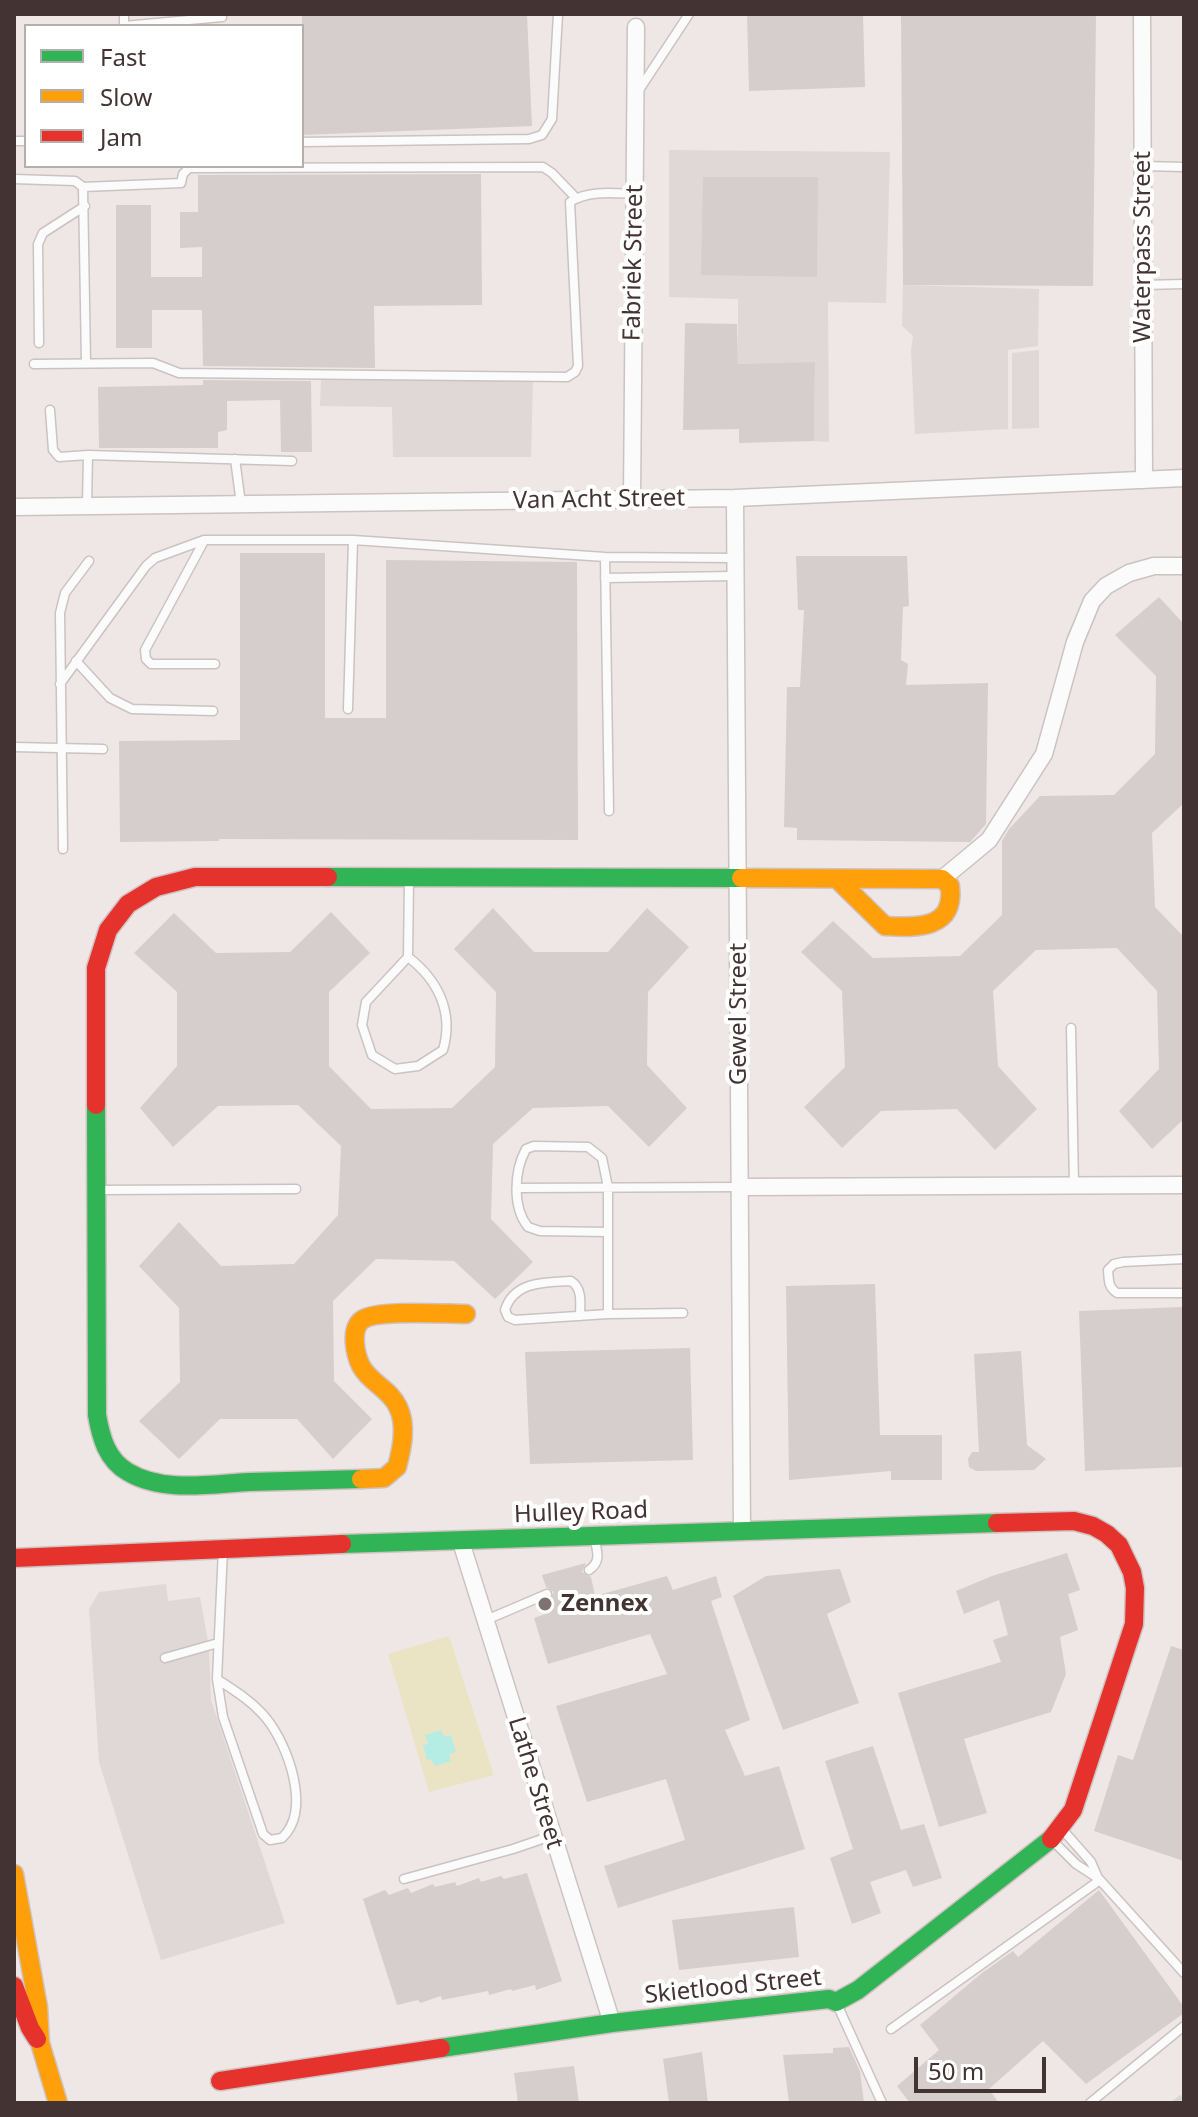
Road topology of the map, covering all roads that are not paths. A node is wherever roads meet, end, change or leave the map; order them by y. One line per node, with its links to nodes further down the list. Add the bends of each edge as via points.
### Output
1 (558, 14): 8 (lane, via 552,119 542,135)
2 (689, 14): 7 (lane)
3 (1142, 14): 9 (street, Waterpass Street)
4 (223, 19): 5 (lane)
5 (152, 24)
6 (636, 27): 7 (street, Fabriek Street)
7 (635, 96): 15 (street, Fabriek Street)
8 (304, 142)
9 (1143, 166): 10 (lane); 19 (street, Waterpass Street)
10 (1184, 167)
11 (189, 168): 14 (lane, via 181,183)
12 (304, 168): 16 (lane, via 543,167)
13 (14, 179): 14 (lane, via 75,181)
14 (83, 187): 17 (lane)
15 (635, 194): 16 (lane); 30 (street, Fabriek Street)
16 (576, 198): 21 (lane, via 569,210 578,366 567,377 179,373 153,363)
17 (85, 206): 20 (lane, via 43,233 38,244); 21 (lane)
18 (1184, 284): 19 (lane)
19 (1143, 285): 28 (street, Waterpass Street)
20 (39, 343)
21 (86, 363): 22 (lane)
22 (34, 364)
23 (50, 410): 24 (lane, via 55,456)
24 (88, 455): 25 (lane); 32 (lane)
25 (235, 459): 26 (lane); 31 (lane)
26 (292, 461)
27 (1184, 478): 28 (street, Van Acht Street)
28 (1144, 480): 29 (street, Van Acht Street)
29 (735, 498): 30 (street, Van Acht Street); 37 (street, Gewel Street)
30 (632, 499): 31 (street, Van Acht Street)
31 (241, 504): 32 (street, Van Acht Street)
32 (87, 506): 33 (street, Van Acht Street)
33 (14, 507)
34 (204, 540): 35 (lane); 42 (lane, via 146,566); 43 (lane, via 145,650 151,664)
35 (353, 540): 36 (lane); 45 (lane)
36 (605, 557): 37 (lane); 41 (lane)
37 (736, 558): 40 (street, Gewel Street)
38 (89, 561): 44 (lane, via 62,601)
39 (1184, 566): 53 (street, via 1129,573 1092,601 1044,754 984,846)
40 (736, 576): 41 (lane); 54 (street, Gewel Street)
41 (605, 578): 50 (lane)
42 (76, 661): 44 (lane); 46 (lane, via 110,698 132,709)
43 (215, 664)
44 (60, 684): 48 (lane)
45 (348, 709)
46 (213, 711)
47 (14, 747): 48 (lane)
48 (61, 747): 49 (lane); 51 (lane)
49 (103, 749)
50 (609, 811)
51 (63, 849)
52 (409, 879): 54 (street); 56 (lane); 64 (street, via 195,877 163,883 135,897 101,940 96,968)
53 (942, 879): 55 (street); 55 (street, via 952,897 943,917 922,926 891,927)
54 (739, 880): 55 (street); 61 (street, Gewel Street)
55 (838, 880)
56 (408, 957): 56 (lane, via 366,1002 362,1025 372,1055 395,1069 418,1066 443,1050 449,1031 443,1001 426,971)
57 (1071, 1028): 58 (lane)
58 (1074, 1185): 59 (street); 61 (street)
59 (1184, 1185)
60 (608, 1187): 61 (lane); 62 (lane); 62 (lane, via 596,1151 534,1146 522,1157); 65 (lane)
61 (740, 1187): 72 (street, Gewel Street)
62 (517, 1188): 65 (lane, via 518,1208 528,1227)
63 (296, 1189): 64 (lane)
64 (97, 1190): 69 (street, via 99,1431 111,1458 141,1481 174,1485 384,1478 397,1467 402,1422 399,1407 360,1364 358,1325 383,1314)
65 (608, 1232): 70 (lane)
66 (1184, 1259): 67 (lane, via 1123,1262 1108,1270 1111,1289 1117,1293)
67 (1184, 1293)
68 (683, 1313): 70 (lane)
69 (466, 1314)
70 (608, 1314): 71 (lane)
71 (580, 1316): 71 (lane, via 515,1320 505,1310 527,1285 571,1281 578,1286)
72 (742, 1530): 73 (street, Hulley Road); 77 (street, Hulley Road, via 1074,1521 1105,1531)
73 (594, 1536): 74 (street, Hulley Road); 78 (lane, via 598,1558)
74 (461, 1542): 75 (street, Hulley Road); 80 (street, Lathe Street)
75 (223, 1548): 76 (street, Hulley Road); 81 (lane)
76 (14, 1558)
77 (1130, 1564): 84 (street, Skietlood Street, via 1136,1596 1131,1636 1073,1810)
78 (589, 1570)
79 (547, 1594): 80 (lane)
80 (485, 1620): 85 (street, Lathe Street)
81 (218, 1643): 82 (lane); 83 (lane)
82 (165, 1658)
83 (217, 1679): 83 (lane, via 265,1717 292,1773 297,1797 282,1838 270,1840 263,1834 223,1717)
84 (1056, 1834): 88 (lane, via 1076,1864); 88 (lane, via 1091,1862); 91 (street, Skietlood Street, via 868,1983)
85 (551, 1836): 87 (lane); 92 (street, Lathe Street)
86 (14, 1874): 95 (street)
87 (404, 1879)
88 (1099, 1879): 89 (lane); 94 (lane)
89 (1184, 1973)
90 (14, 1986): 95 (street)
91 (836, 2002): 92 (street, Skietlood Street); 98 (lane)
92 (612, 2023): 96 (street, Skietlood Street)
93 (1184, 2026): 99 (lane)
94 (891, 2029)
95 (40, 2043): 97 (street)
96 (220, 2081)
97 (58, 2103)
98 (882, 2103)
99 (1090, 2103)

